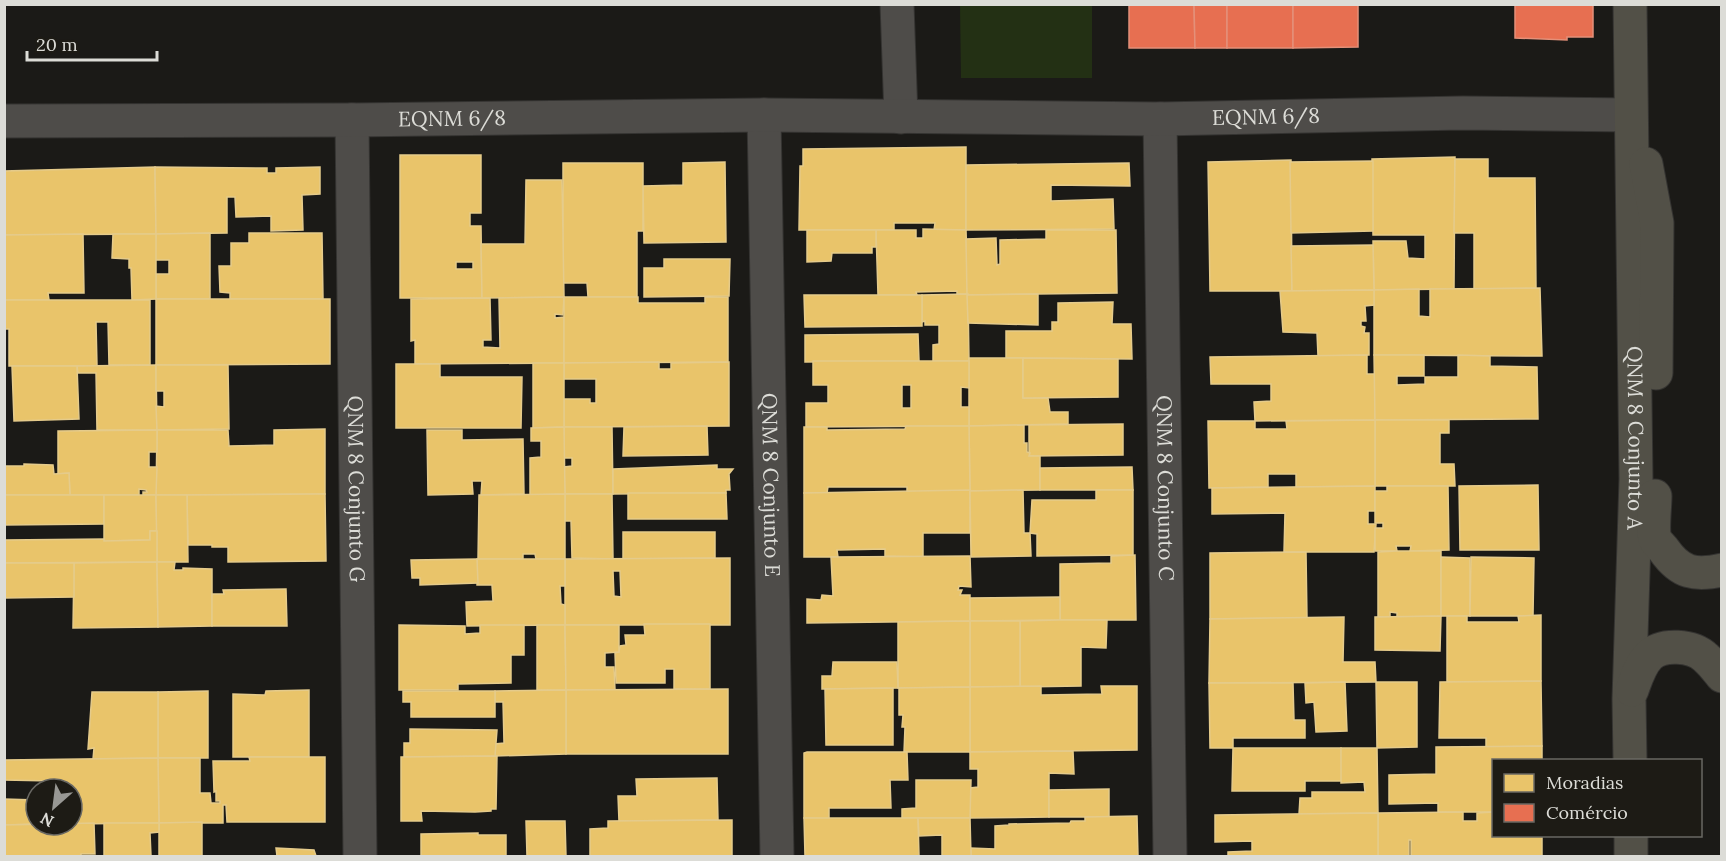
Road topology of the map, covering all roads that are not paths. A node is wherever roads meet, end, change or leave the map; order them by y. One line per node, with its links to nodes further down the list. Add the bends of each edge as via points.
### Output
1 (897, 4): 6 (street)
2 (1630, 4): 3 (main road)
3 (1630, 77): 5 (main road, QNM 8 Conjunto A); 10 (main road, via 1657,222 1655,538 1681,569 1693,573)
4 (764, 115): 6 (street, EQNM 6/8); 8 (street, EQNM 6/8); 16 (street, QNM 8 Conjunto E)
5 (1630, 116): 7 (street, EQNM 6/8, via 1463,113); 12 (main road, QNM 8 Conjunto A, via 1636,479)
6 (901, 117): 7 (street, EQNM 6/8)
7 (1160, 119): 17 (street, QNM 8 Conjunto C)
8 (352, 120): 9 (street, EQNM 6/8); 15 (street, QNM 8 Conjunto G)
9 (4, 121)
10 (1722, 570)
11 (1722, 676): 12 (main road, via 1705,656 1672,646 1650,655)
12 (1629, 699): 13 (main road, QNM 8 Conjunto A)
13 (1630, 759)
14 (1631, 837): 18 (main road)
15 (360, 856)
16 (777, 856)
17 (1170, 856)
18 (1631, 856)

